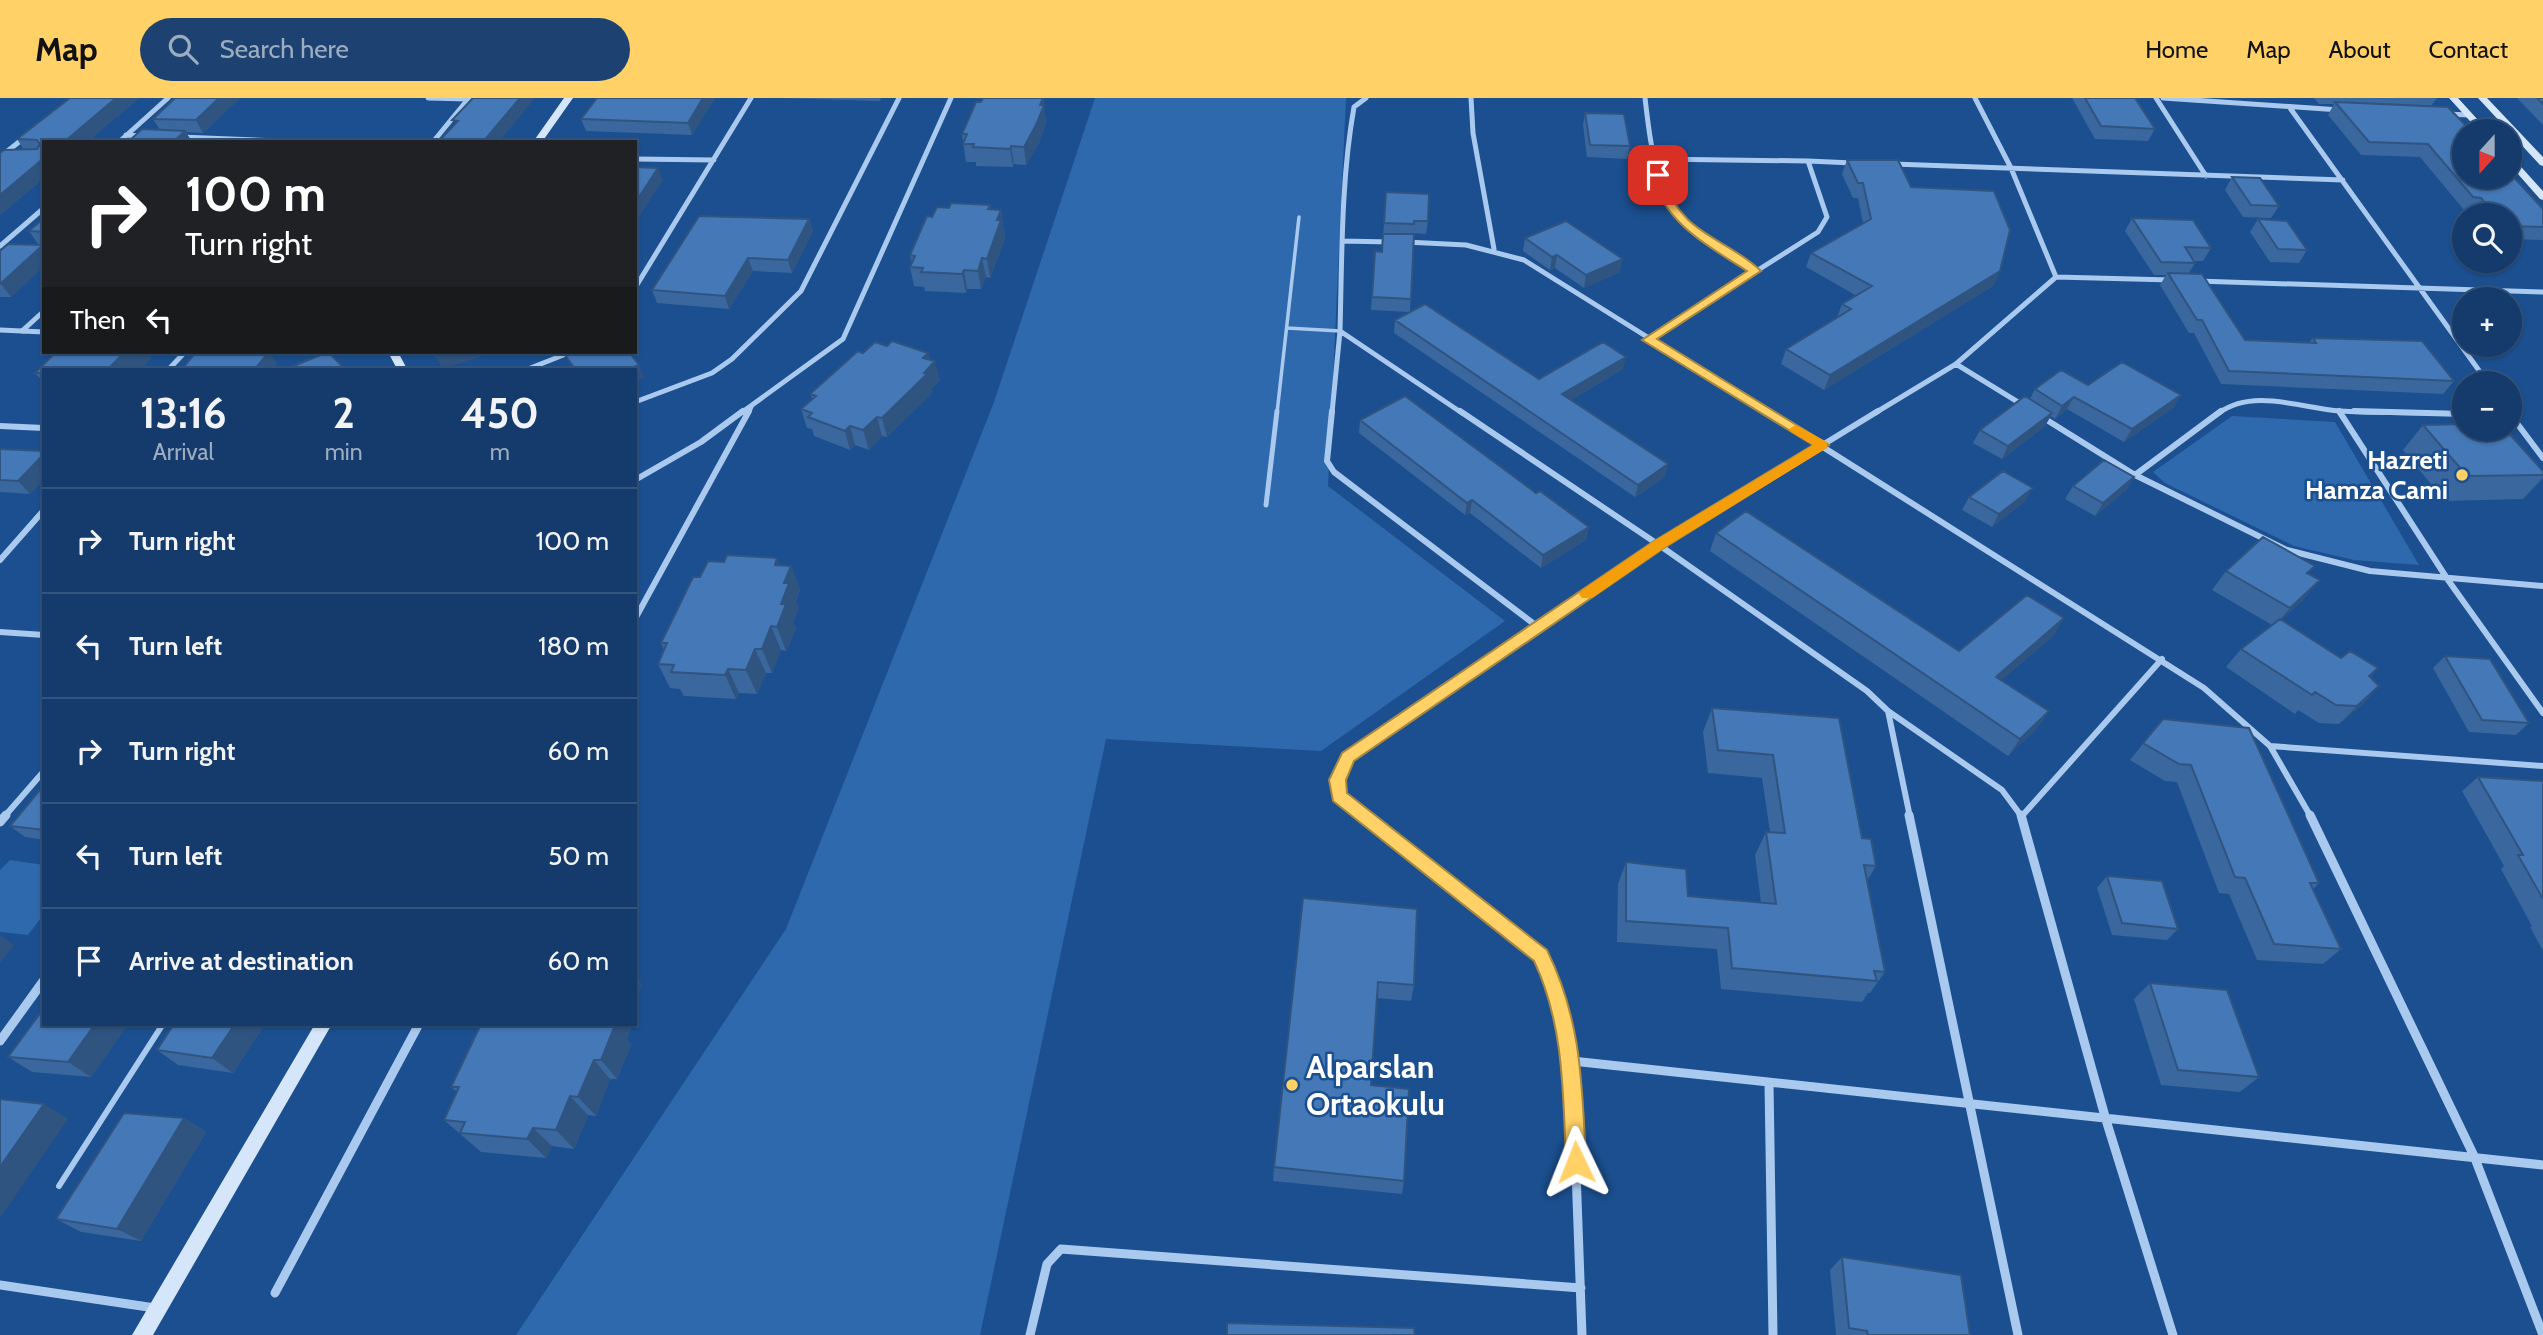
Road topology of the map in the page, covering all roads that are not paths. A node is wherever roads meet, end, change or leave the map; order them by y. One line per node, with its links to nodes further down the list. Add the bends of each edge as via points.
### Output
1 (168, 98): 22 (street)
2 (428, 98): 15 (street)
3 (569, 98): 28 (street)
4 (751, 98): 33 (street)
5 (900, 98): 68 (street, via 802,291 712,373)
6 (951, 98): 69 (street, via 843,339)
7 (1366, 98): 45 (street, via 1354,107 1350,130)
8 (1471, 98): 47 (street)
9 (1644, 98): 32 (street)
10 (1975, 98): 38 (street)
11 (2156, 98): 40 (street)
12 (2162, 98): 16 (street)
13 (2453, 98): 19 (street)
14 (2482, 98): 36 (street)
15 (469, 99): 27 (street)
16 (2290, 108): 17 (street); 41 (street)
17 (2345, 110)
18 (2441, 114): 19 (street)
19 (2469, 115): 20 (street)
20 (2473, 119)
21 (32, 131): 29 (street)
22 (126, 135): 23 (street); 25 (street)
23 (151, 136)
24 (175, 137): 26 (street)
25 (121, 140)
26 (223, 140)
27 (435, 140)
28 (538, 140)
29 (0, 157): 30 (street)
30 (11, 157)
31 (637, 159): 33 (street)
32 (1654, 159): 34 (street); 48 (street, via 1662,191 1691,231)
33 (714, 160): 52 (street)
34 (1808, 162): 35 (street); 48 (street, via 1827,217 1818,232)
35 (1862, 163)
36 (2543, 163)
37 (1889, 164): 38 (street)
38 (2011, 168): 40 (street); 49 (street)
39 (2522, 173): 42 (street)
40 (2206, 176): 41 (street)
41 (2343, 180): 53 (street)
42 (2543, 197)
43 (42, 210): 46 (street)
44 (1299, 217): 56 (lane)
45 (1342, 241): 47 (street, via 1442,242); 59 (street)
46 (0, 246)
47 (1494, 249): 61 (street, via 1524,260)
48 (1755, 271): 61 (street)
49 (2056, 277): 50 (street); 64 (street)
50 (2178, 281)
51 (2191, 281): 53 (street)
52 (637, 285)
53 (2421, 288): 54 (street); 67 (street)
54 (2543, 292)
55 (42, 313): 58 (street)
56 (1287, 328): 59 (lane); 79 (lane)
57 (0, 330): 58 (street)
58 (22, 331): 60 (street)
59 (1340, 331): 81 (street); 86 (street, via 1326,461)
60 (42, 332)
61 (1648, 340): 75 (street)
62 (183, 354): 65 (street)
63 (566, 354): 66 (street)
64 (1956, 364): 75 (street); 77 (street)
65 (170, 368)
66 (531, 368)
67 (2480, 371)
68 (637, 401)
69 (754, 401): 78 (street, via 701,442); 85 (street)
70 (2339, 411): 71 (street); 77 (street, via 2257,400 2230,405); 83 (street)
71 (2452, 414)
72 (0, 426): 73 (street)
73 (42, 428)
74 (2522, 430): 76 (street)
75 (1823, 445): 81 (street); 89 (street)
76 (2543, 458)
77 (2135, 475): 83 (street, via 2287,550 2370,571)
78 (637, 479)
79 (1266, 505)
80 (42, 512): 82 (street)
81 (1659, 545): 86 (street); 90 (street, via 1867,691)
82 (0, 559)
83 (2448, 580): 84 (street); 91 (street)
84 (2543, 586)
85 (637, 615)
86 (1538, 627): 102 (street, via 1348,757 1338,780 1339,796 1541,956 1553,981)
87 (0, 632): 88 (street)
88 (42, 635)
89 (2162, 659): 92 (street, via 2204,688); 95 (street)
90 (1888, 711): 95 (street, via 2003,790); 104 (street)
91 (2543, 713)
92 (2270, 746): 93 (street); 106 (street, via 2301,796)
93 (2543, 766)
94 (42, 773): 96 (street)
95 (2022, 816): 105 (street)
96 (0, 822)
97 (42, 983): 101 (street)
98 (162, 1026): 108 (lane)
99 (323, 1026): 112 (street)
100 (418, 1026): 111 (street)
101 (0, 1041)
102 (1572, 1061): 103 (street); 110 (street)
103 (1769, 1083): 104 (street); 116 (street)
104 (1968, 1104): 105 (street); 117 (street)
105 (2106, 1120): 106 (street); 118 (street)
106 (2474, 1156): 107 (street); 119 (street)
107 (2543, 1165)
108 (60, 1186)
109 (0, 1285): 112 (street)
110 (1581, 1288): 114 (street, via 1061,1249 1047,1264); 115 (street)
111 (275, 1293)
112 (158, 1309): 113 (street)
113 (142, 1335)
114 (1030, 1335)
115 (1583, 1335)
116 (1773, 1335)
117 (2018, 1335)
118 (2173, 1335)
119 (2543, 1335)

